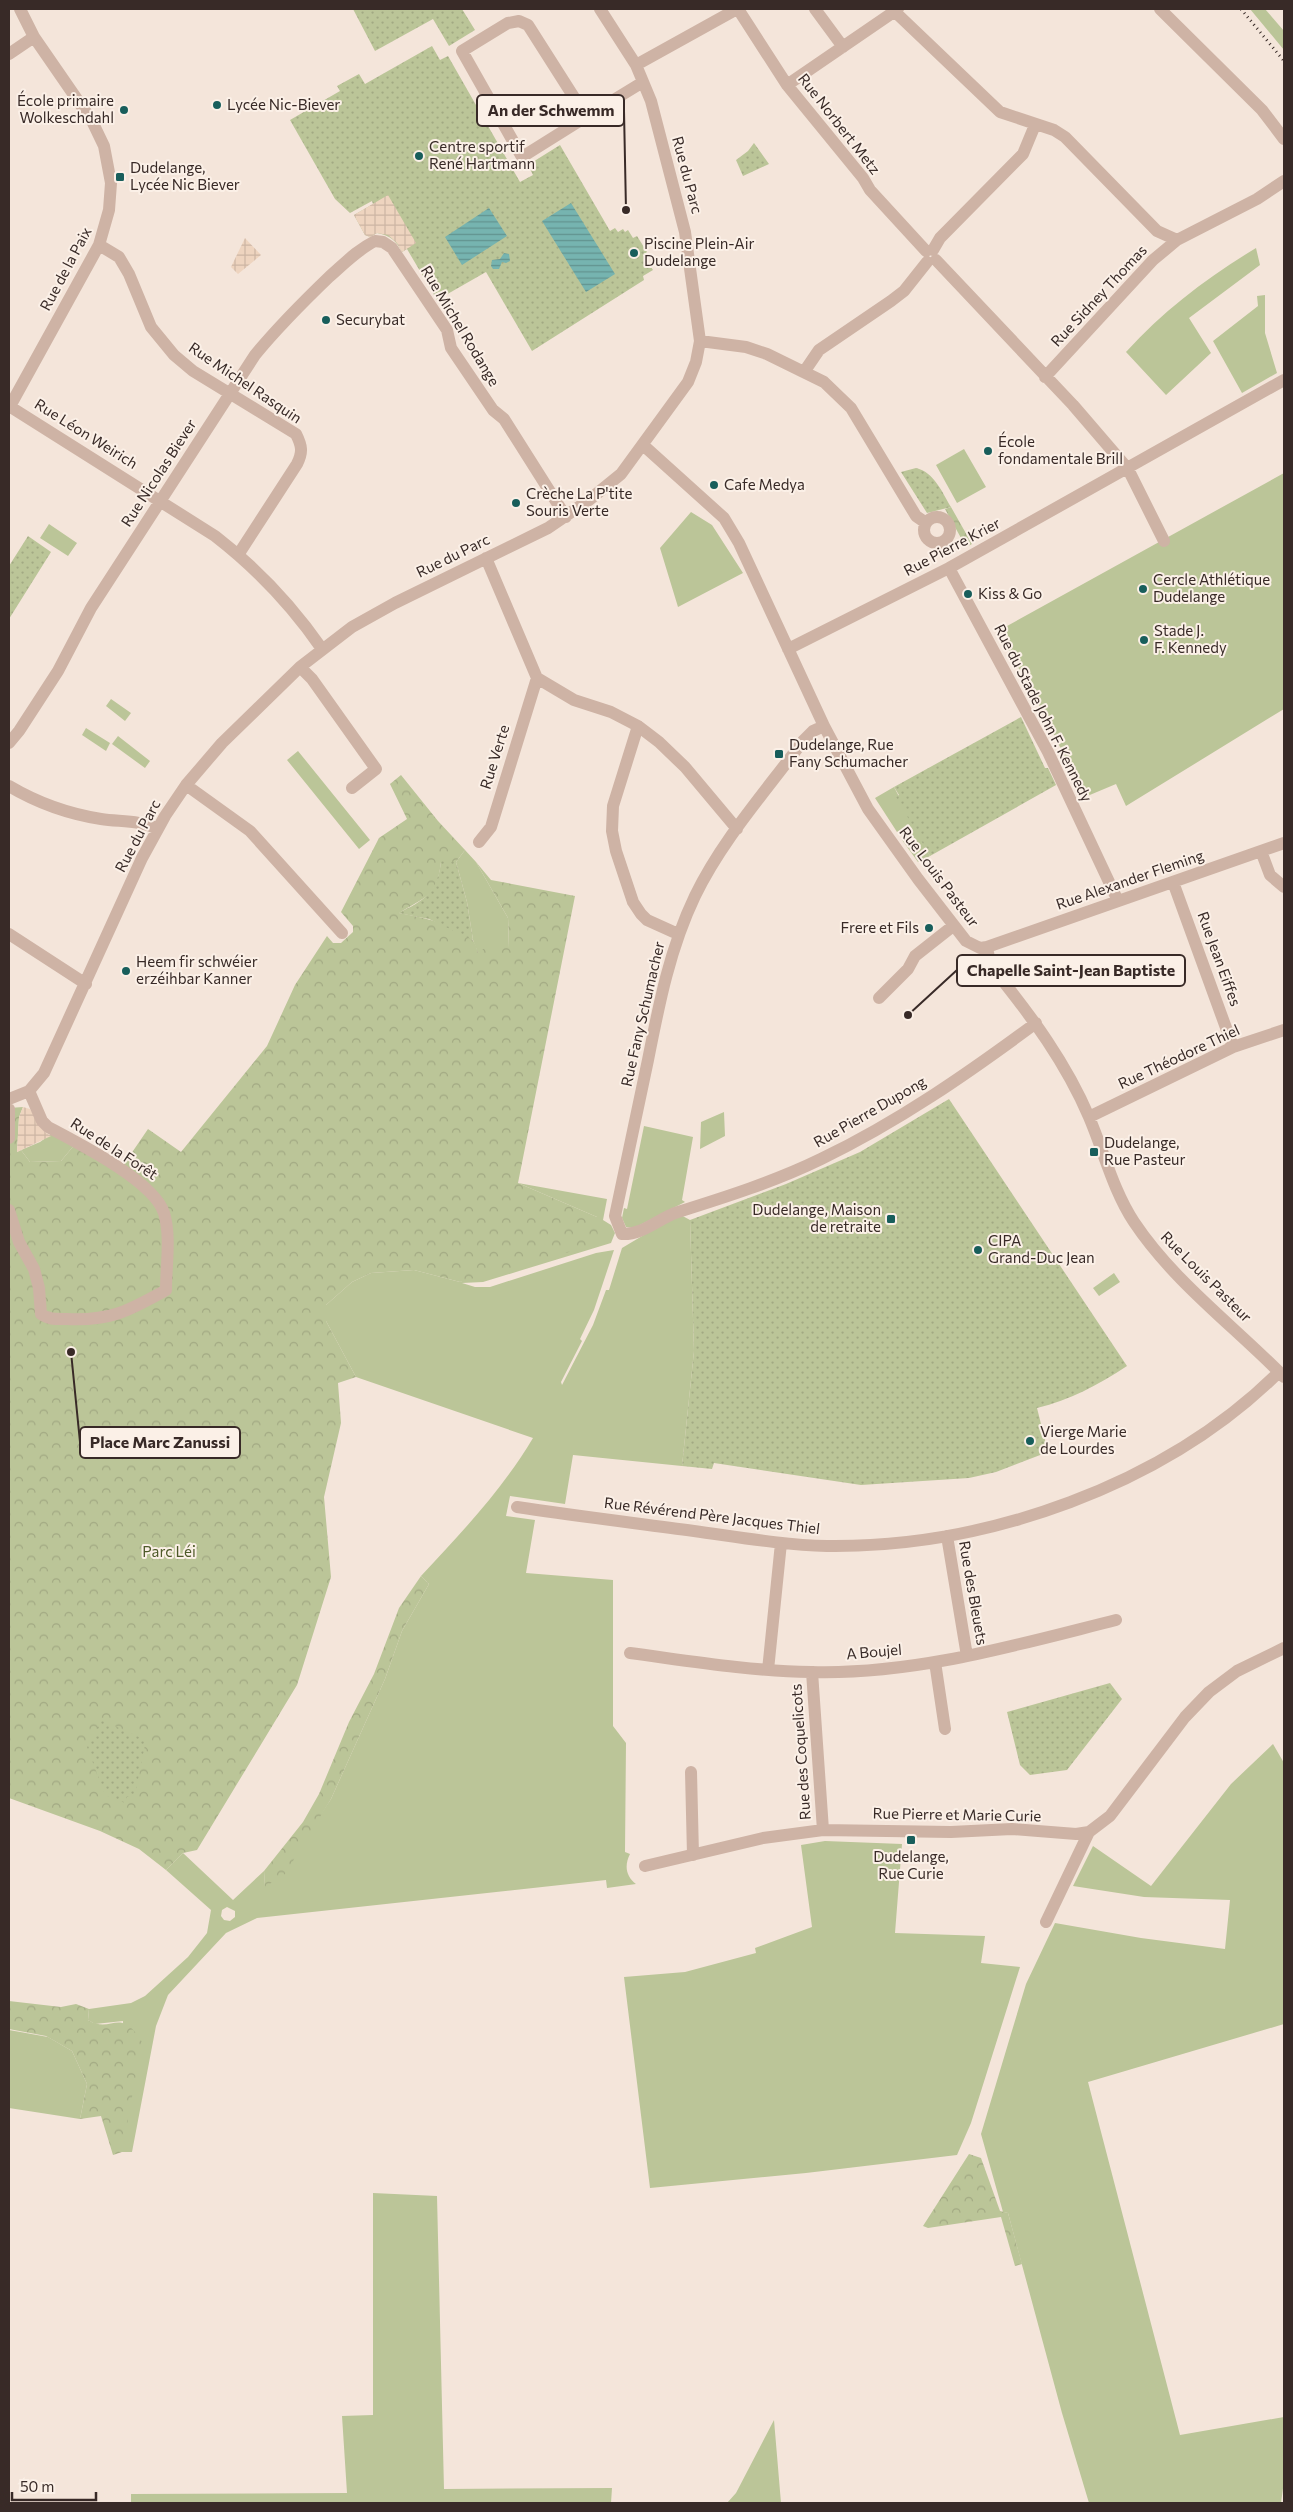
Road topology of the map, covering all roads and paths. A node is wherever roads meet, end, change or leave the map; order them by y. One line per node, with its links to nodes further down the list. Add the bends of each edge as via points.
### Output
1 (20, 9): 7 (street, Rue de la Paix)
2 (600, 9): 10 (street, Rue du Parc)
3 (738, 9): 10 (street); 12 (street, Rue Norbert Metz)
4 (815, 9): 8 (street)
5 (1160, 9): 15 (street, via 1262,110)
6 (895, 10): 8 (street); 14 (street, via 1000,112)
7 (34, 36): 9 (street); 18 (street, Rue de la Paix, via 92,121 104,146 111,183 107,219)
8 (843, 47): 12 (street)
9 (9, 54)
10 (636, 65): 11 (street, Rue du Parc)
11 (643, 82): 13 (street); 21 (street, Rue du Parc, via 651,101 685,232)
12 (786, 85): 20 (street, Rue Norbert Metz, via 870,190)
13 (589, 115): 13 (street, via 584,114 528,26 519,21 508,23 462,51 522,156)
14 (1035, 125): 17 (street, via 1065,137 1157,232); 20 (street, via 1023,154 940,238)
15 (1284, 139)
16 (1284, 181): 17 (street, Rue Sidney Thomas, via 1257,199)
17 (1177, 240): 23 (street, Rue Sidney Thomas, via 1152,260)
18 (99, 245): 25 (street, Rue Michel Rasquin, via 119,257 151,326 174,355); 26 (street, Rue de la Paix)
19 (366, 246): 25 (street, Rue Nicolas Biever, via 279,325); 30 (street, Rue Michel Rodange, via 383,242 392,248 447,330 451,348 493,410 504,419)
20 (930, 256): 22 (street, via 904,291 819,350); 23 (street, Rue Norbert Metz)
21 (700, 341): 22 (street, via 746,347); 27 (street, Rue du Parc, via 688,382)
22 (804, 372): 31 (street, via 824,382 850,408 916,516)
23 (1045, 377): 28 (street, Rue Norbert Metz)
24 (1284, 380): 28 (street, Rue Pierre Krier)
25 (229, 394): 29 (street, Rue Nicolas Biever); 33 (street, Rue Michel Rasquin, via 296,434 302,446 297,464)
26 (9, 407): 29 (street, Rue Léon Weirich)
27 (642, 445): 30 (street, Rue du Parc, via 614,481); 37 (street, Rue Louis Pasteur, via 724,518 739,542)
28 (1128, 469): 32 (street); 35 (street, Rue Pierre Krier)
29 (162, 501): 33 (street, Rue Léon Weirich); 42 (street, Rue Nicolas Biever, via 91,608 58,672)
30 (566, 517): 34 (street, Rue du Parc)
31 (926, 523)
32 (1164, 541)
33 (238, 555): 36 (street, Rue Léon Weirich, via 271,588)
34 (486, 558): 36 (street, Rue du Parc, via 352,627); 39 (street)
35 (950, 568): 37 (street, Rue Pierre Krier); 53 (street, Rue du Stade John F. Kennedy, via 1048,752)
36 (322, 649): 38 (street, Rue du Parc)
37 (788, 649): 41 (street, Rue Louis Pasteur)
38 (300, 667): 43 (street, Rue du Parc, via 222,743); 45 (street, via 376,768)
39 (536, 678): 40 (street, via 574,700 611,712); 48 (street, Rue Verte, via 491,827)
40 (638, 726): 47 (street, via 680,762); 57 (street, via 614,806 612,831 616,851 641,914)
41 (824, 726): 47 (street, Rue Fany Schumacher, via 803,740); 54 (street, Rue Louis Pasteur, via 868,810)
42 (9, 743)
43 (186, 785): 46 (street, Rue du Parc); 55 (street, via 250,831)
44 (9, 786): 46 (street, via 74,813 101,819 144,822)
45 (352, 788)
46 (158, 829): 59 (street, Rue du Parc)
47 (737, 829): 57 (street, Rue Fany Schumacher, via 695,895)
48 (479, 842)
49 (1284, 843): 50 (street, Rue Alexander Fleming)
50 (1261, 851): 51 (street, Rue Alexander Fleming); 52 (street, via 1270,875)
51 (1174, 882): 53 (street, Rue Alexander Fleming); 63 (street, Rue Jean Eiffes)
52 (1284, 887)
53 (1118, 901): 58 (street, Rue Alexander Fleming)
54 (953, 926): 58 (street, Rue Louis Pasteur, via 972,945); 60 (street, via 914,956 908,969)
55 (342, 933)
56 (9, 934): 59 (street)
57 (678, 934): 70 (street, Rue Fany Schumacher, via 668,966 615,1216)
58 (987, 947): 61 (street, Rue Louis Pasteur, via 995,971)
59 (86, 984): 64 (street, Rue du Parc, via 44,1073)
60 (879, 998)
61 (1036, 1023): 67 (street, Rue Louis Pasteur, via 1068,1072); 70 (street, Rue Pierre Dupong, via 900,1117 819,1160 704,1205 675,1213 640,1231)
62 (1284, 1030): 63 (street, Rue Théodore Thiel)
63 (1234, 1047): 67 (street, Rue Théodore Thiel)
64 (29, 1091): 65 (street); 69 (street, Rue de la Forêt, via 42,1121 48,1127 144,1185 160,1203 166,1228 166,1290 109,1318 47,1318 41,1314 34,1269 19,1242)
65 (9, 1099)
66 (9, 1109): 68 (street)
67 (1089, 1117): 71 (street, Rue Louis Pasteur, via 1118,1194 1145,1238 1182,1279)
68 (9, 1138)
69 (9, 1210)
70 (622, 1234)
71 (1282, 1374): 73 (street, Rue Révérend Père Jacques Thiel, via 1206,1431 1166,1457 1118,1481 1003,1524)
72 (517, 1507): 74 (street, Rue Révérend Père Jacques Thiel)
73 (947, 1536): 74 (street, Rue Révérend Père Jacques Thiel, via 877,1544 828,1546); 78 (street, Rue des Bleuets)
74 (781, 1543): 80 (street)
75 (1116, 1620): 78 (street, A Boujel)
76 (1284, 1648): 85 (street, via 1238,1671 1208,1692 1185,1717 1110,1816)
77 (630, 1654): 80 (street, A Boujel)
78 (967, 1656): 79 (street, A Boujel)
79 (935, 1662): 81 (street, A Boujel); 82 (street)
80 (768, 1670): 81 (street, A Boujel)
81 (812, 1672): 84 (street, Rue des Coquelicots)
82 (945, 1729)
83 (691, 1772): 86 (street)
84 (823, 1830): 85 (street, Rue Pierre et Marie Curie); 86 (street, Rue Pierre et Marie Curie, via 763,1838)
85 (1089, 1832): 88 (street)
86 (692, 1855): 87 (street, Rue Pierre et Marie Curie)
87 (645, 1866)
88 (1046, 1922)

